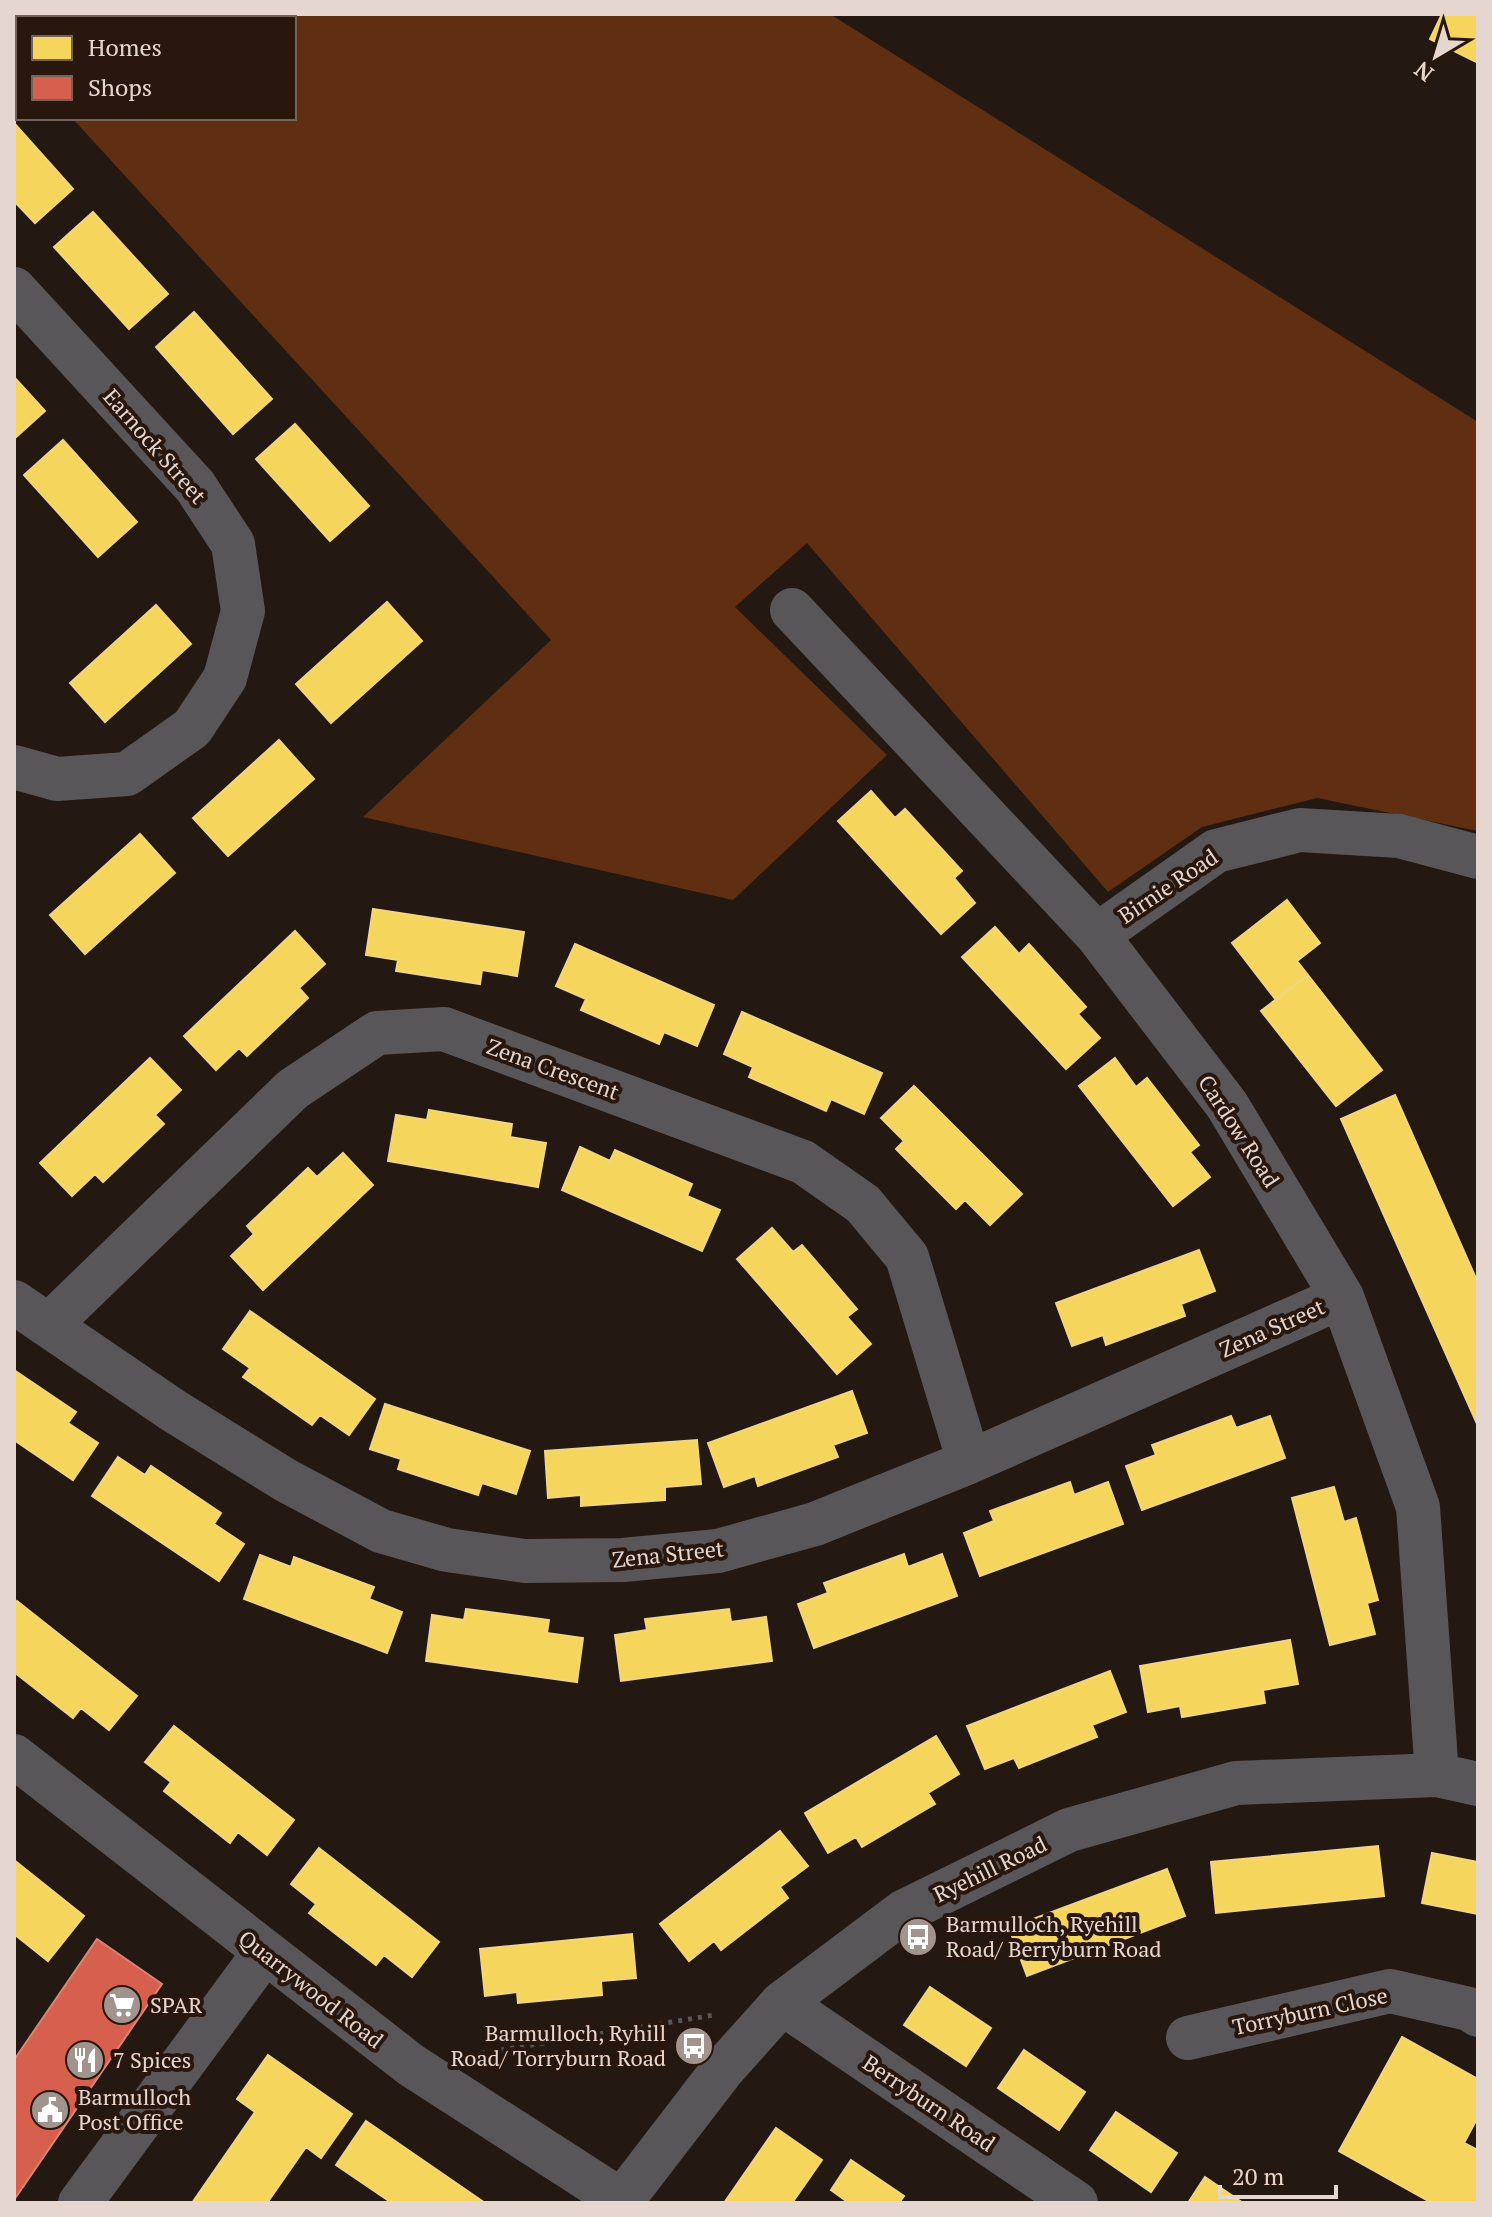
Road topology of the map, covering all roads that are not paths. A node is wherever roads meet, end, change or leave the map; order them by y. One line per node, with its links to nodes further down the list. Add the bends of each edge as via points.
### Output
1 (14, 289): 3 (street, Earnock Street, via 195,486 233,544 243,611 225,678 192,728 127,774 57,779)
2 (792, 610): 5 (street, Cardow Road)
3 (14, 767)
4 (1478, 857): 5 (street, Birnie Road, via 1399,836 1300,830 1216,851)
5 (1097, 935): 6 (street, Cardow Road, via 1227,1105)
6 (1342, 1297): 8 (street, Zena Street); 10 (street, Cardow Road, via 1418,1507)
7 (31, 1313): 8 (street, Zena Street, via 287,1481 381,1531 447,1550 525,1561 623,1560 718,1551 815,1524); 8 (street, Zena Crescent, via 293,1089 377,1033 444,1029 803,1162 863,1204 907,1257)
8 (969, 1462)
9 (14, 1756): 11 (street, Quarrywood Road)
10 (1458, 1779): 12 (street, Ryehill Road, via 1236,1783 1069,1830 903,1912)
11 (264, 1953): 15 (street, Quarrywood Road, via 411,2065); 16 (street)
12 (782, 2003): 15 (street, Ryehill Road, via 723,2069); 17 (street, Berryburn Road)
13 (1478, 2015): 14 (street, Torryburn Close, via 1390,1991)
14 (1188, 2038)
15 (621, 2202)
16 (80, 2203)
17 (1076, 2203)

